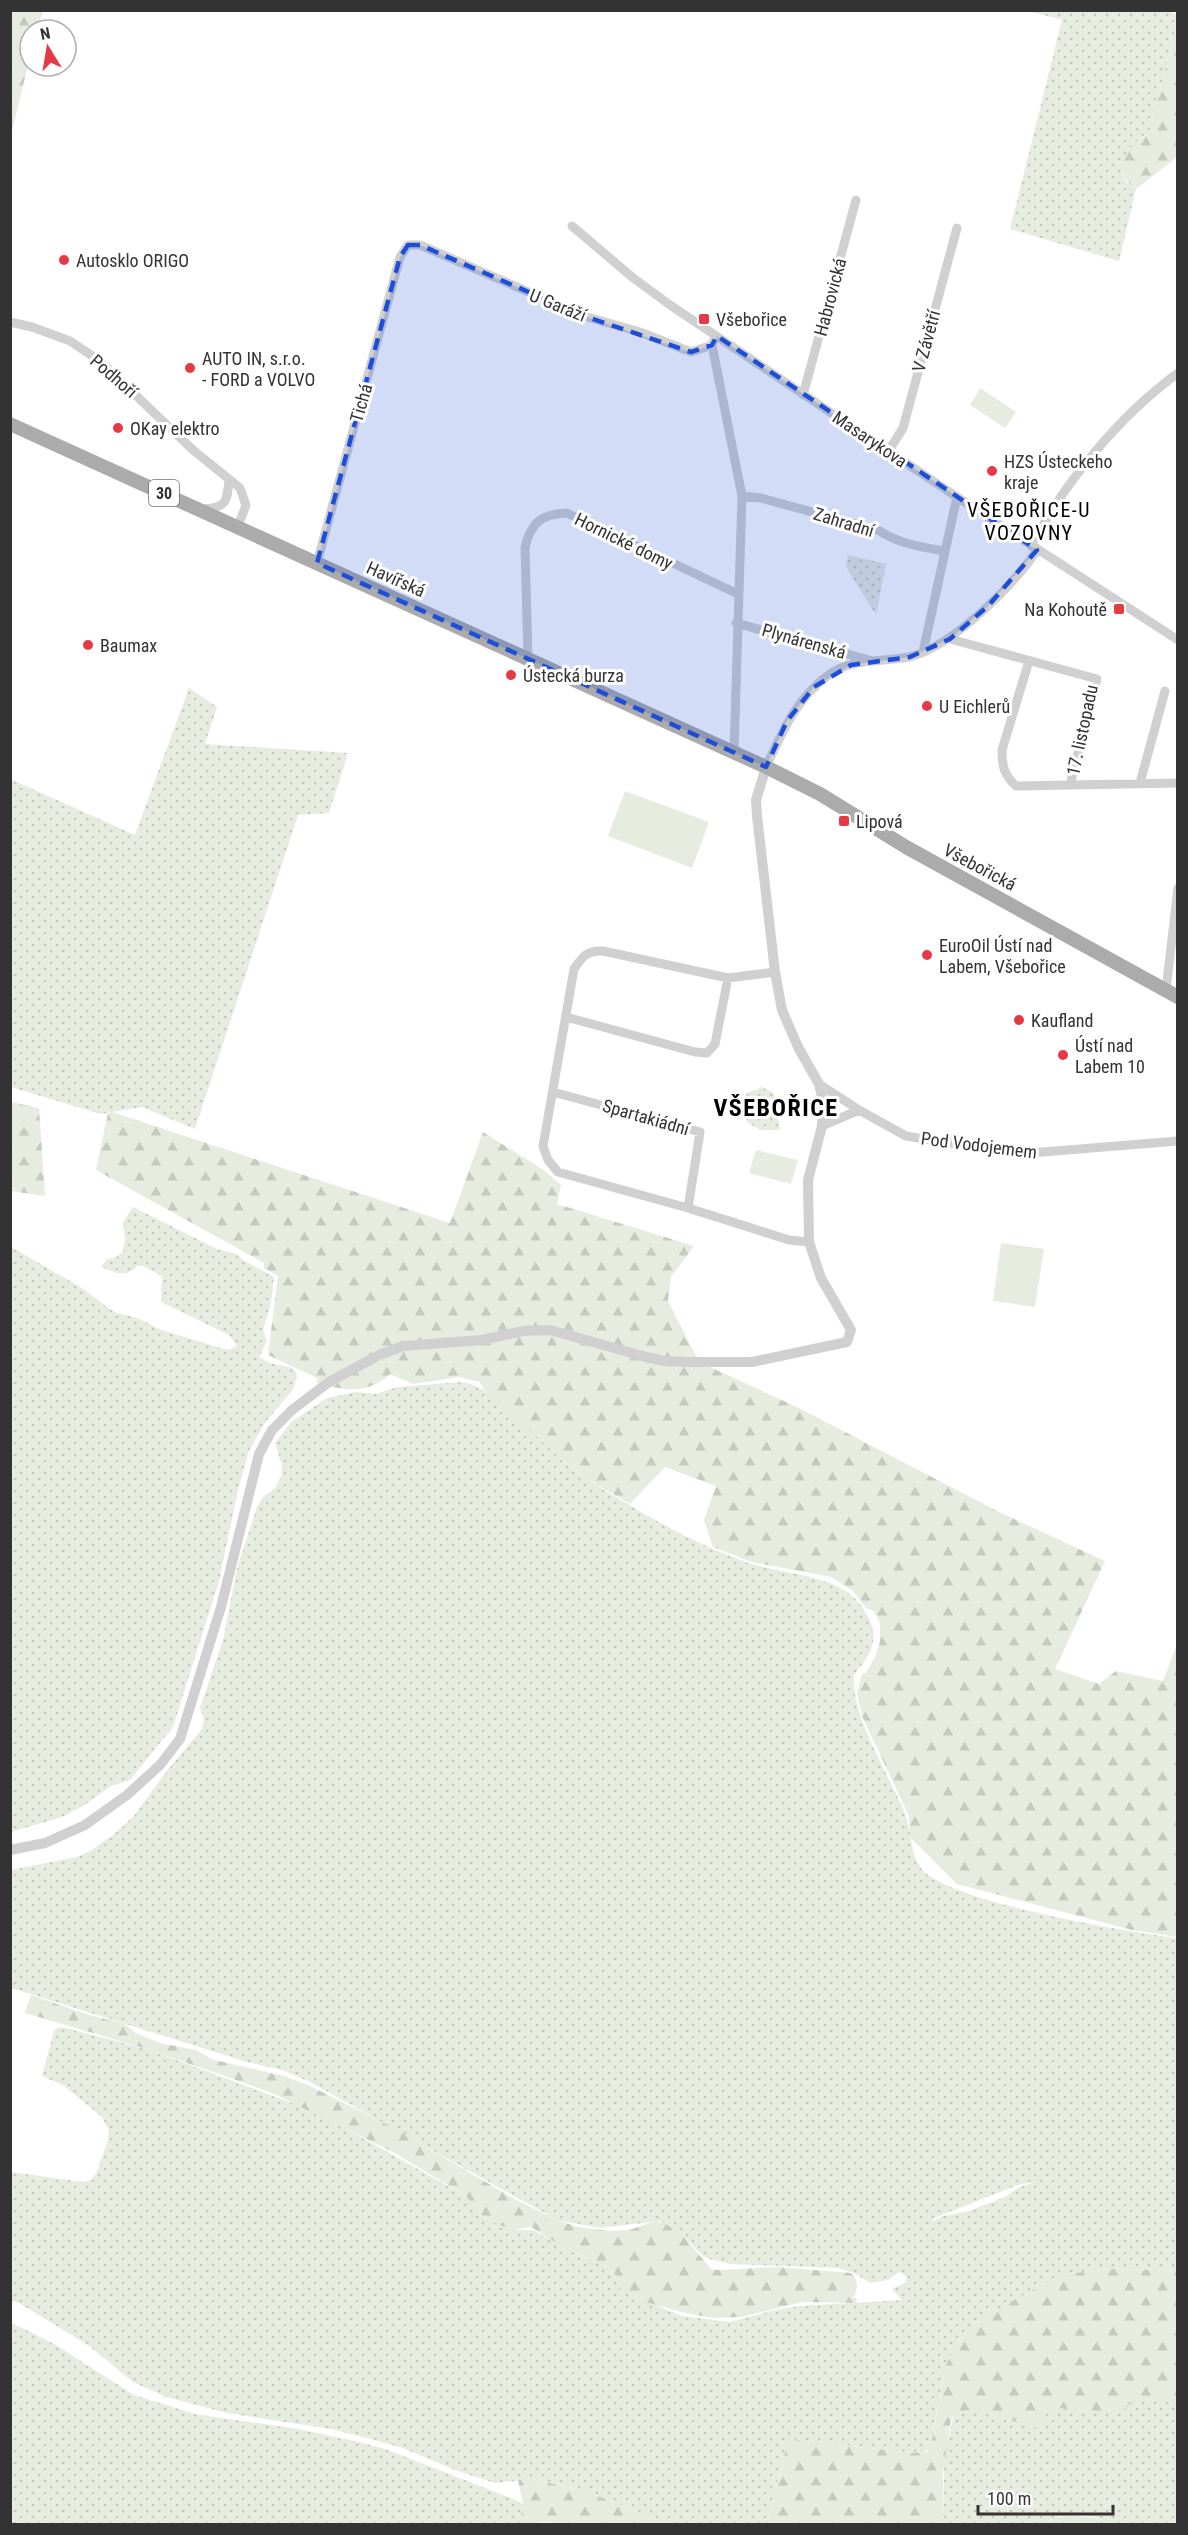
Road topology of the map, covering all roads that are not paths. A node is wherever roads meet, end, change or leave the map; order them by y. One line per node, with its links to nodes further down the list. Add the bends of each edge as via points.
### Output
1 (856, 200): 9 (street, Habrovická)
2 (572, 226): 6 (street, Masarykova, via 632,276)
3 (957, 228): 11 (street, V Závětří, via 903,428)
4 (408, 245): 7 (street, U Garáží, via 420,245 584,316 691,352); 19 (street, Tichá, via 400,257)
5 (10, 322): 12 (street, Podhoří, via 70,342 100,361)
6 (717, 336): 7 (street); 9 (street, Masarykova)
7 (712, 345): 13 (street)
8 (1178, 373): 17 (street, Plynárenská, via 1143,402 1094,453 1051,508)
9 (803, 395): 11 (street, Masarykova)
10 (10, 424): 15 (main road, Havířská / 30)
11 (888, 452): 14 (street, Masarykova)
12 (229, 479): 15 (street, via 223,505); 16 (street, Podhoří, via 240,488 246,505)
13 (742, 496): 18 (street, Zahradní, via 878,530 907,544); 20 (street)
14 (957, 497): 17 (street, Masarykova); 18 (street)
15 (201, 509): 16 (main road, Havířská / 30)
16 (238, 526): 19 (main road, Havířská / 30)
17 (1034, 548): 22 (street, Plynárenská, via 1022,570); 23 (street, Masarykova)
18 (945, 551): 24 (street)
19 (317, 563): 25 (main road, Havířská / 30)
20 (738, 594): 21 (street); 25 (street, Hornické domy, via 567,513 551,514 536,523 525,547)
21 (736, 623): 26 (street, Plynárenská); 29 (street)
22 (950, 639): 24 (street, Plynárenská); 27 (street)
23 (1178, 640)
24 (923, 652): 26 (street, Plynárenská)
25 (528, 658): 29 (main road, Havířská / 30)
26 (872, 661): 30 (street, Plynárenská, via 831,673 814,687 787,721)
27 (1029, 661): 33 (street, 17. listopadu, via 1097,679); 33 (street, 17. listopadu, via 1002,750 1002,763 1007,777 1016,786)
28 (1165, 691): 31 (street)
29 (734, 752): 30 (main road, Havířská / 30)
30 (766, 767): 35 (street, via 756,800); 37 (main road, Všebořická / 30)
31 (1140, 783): 32 (street, 17. listopadu); 33 (street, 17. listopadu)
32 (1178, 783)
33 (1070, 784)
34 (1178, 888): 37 (street)
35 (775, 972): 36 (street); 39 (street, via 782,1010)
36 (728, 978): 38 (street, via 594,950 585,954 574,969); 38 (street, via 715,1044 707,1053)
37 (1172, 993)
38 (566, 1017): 40 (street)
39 (819, 1084): 41 (street, Pod Vodojemem); 42 (street, via 824,1111)
40 (553, 1092): 44 (street, via 543,1146 558,1172); 44 (street, Spartakiádní, via 700,1132)
41 (859, 1110): 42 (street); 43 (street, Pod Vodojemem, via 906,1136 1018,1154)
42 (822, 1126): 45 (street, via 808,1180)
43 (1178, 1141)
44 (688, 1208): 45 (street, via 789,1240)
45 (809, 1242): 46 (street, via 821,1278 850,1330 850,1338 844,1344 752,1362 687,1362 663,1361 550,1330 523,1331 482,1340 403,1346 329,1382 292,1410 272,1430 259,1454 221,1607 180,1739 160,1766 86,1825 45,1843)
46 (10, 1850)

